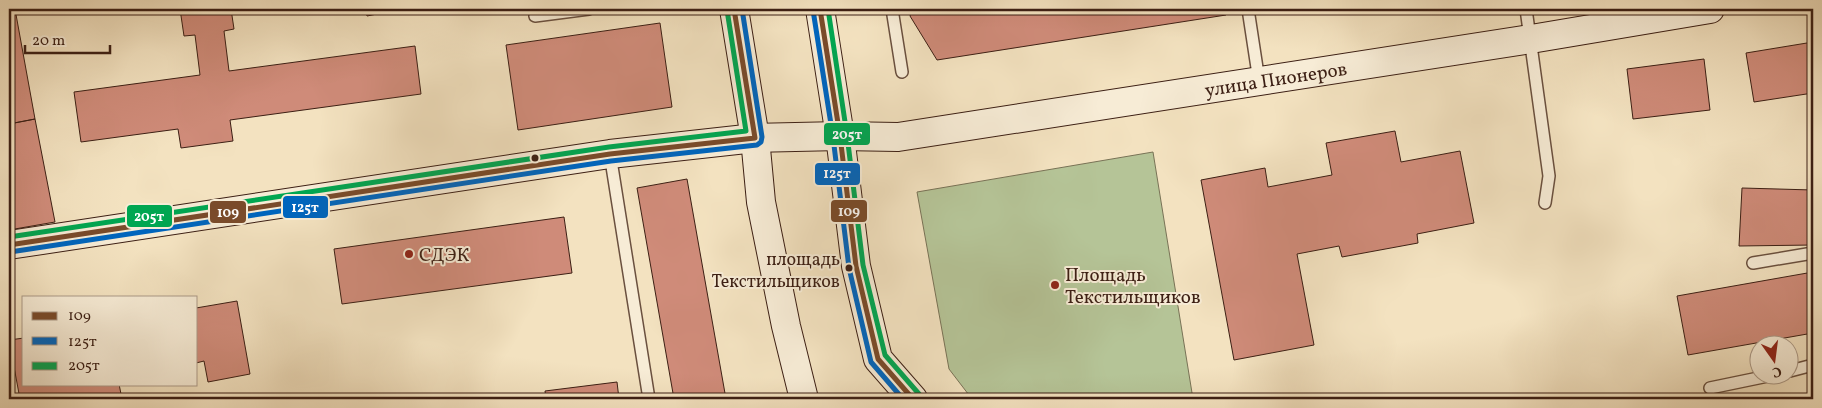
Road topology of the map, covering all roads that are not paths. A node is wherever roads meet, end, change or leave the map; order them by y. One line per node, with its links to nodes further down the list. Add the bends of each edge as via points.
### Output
1 (589, 9): 8 (lane)
2 (734, 9): 13 (main road)
3 (820, 9): 12 (main road)
4 (892, 9): 10 (lane)
5 (1248, 9): 11 (lane)
6 (1526, 9): 9 (lane)
7 (1710, 9): 9 (main road, улица Пионеров)
8 (535, 16)
9 (1531, 39): 11 (main road, улица Пионеров); 15 (lane, via 1549,176)
10 (902, 72)
11 (1260, 82): 12 (main road, улица Пионеров, via 898,137)
12 (840, 136): 13 (main road, улица Пионеров); 25 (main road, via 856,266 878,359)
13 (754, 138): 14 (main road, улица Пионеров); 24 (main road, via 763,211)
14 (610, 154): 16 (main road, улица Пионеров); 23 (lane)
15 (1545, 203)
16 (9, 245)
17 (1813, 253): 18 (lane)
18 (1753, 263)
19 (1813, 365): 20 (lane)
20 (1800, 368)
21 (1750, 380): 22 (lane)
22 (1710, 388)
23 (649, 399)
24 (804, 399)
25 (913, 399)

